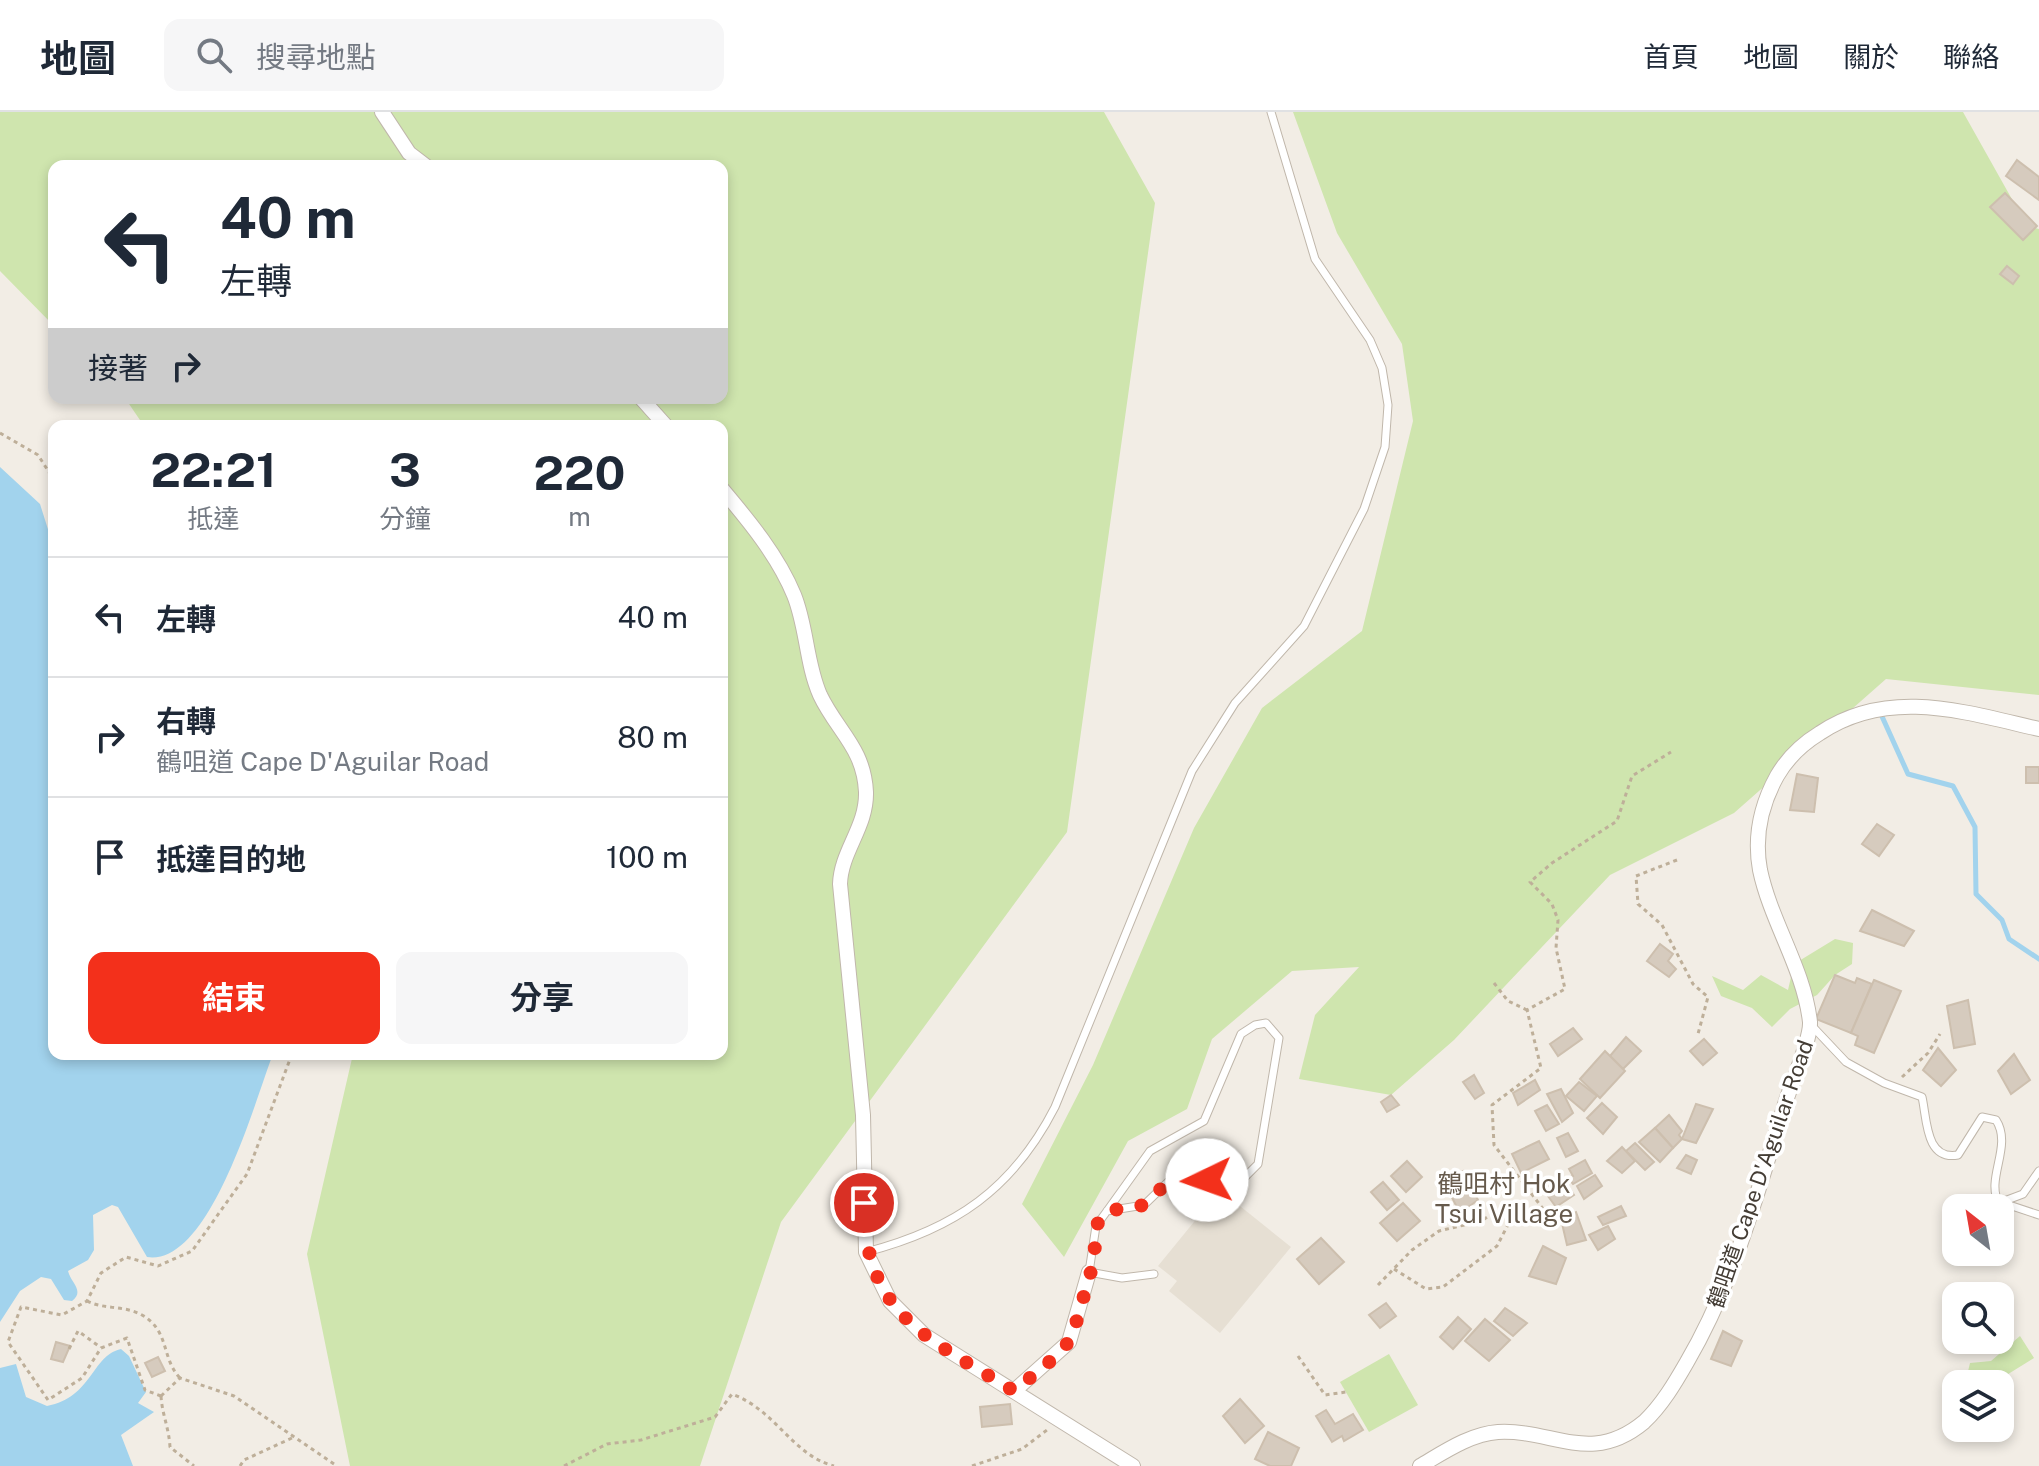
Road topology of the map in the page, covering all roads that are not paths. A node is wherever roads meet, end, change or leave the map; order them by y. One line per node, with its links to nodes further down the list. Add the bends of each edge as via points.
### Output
1 (382, 112): 3 (street)
2 (1271, 112): 15 (lane, via 1315,259 1370,340 1382,368 1388,427 1370,494 1304,626 1235,703 1192,771 1035,1145 980,1201 933,1229)
3 (418, 160)
4 (646, 404): 5 (street)
5 (661, 420)
6 (728, 497): 15 (street, via 781,567 798,608 817,686 857,753 865,777 864,815 842,864 840,884 863,1115)
7 (2039, 729): 8 (street, 鶴咀道 Cape D'Aguilar Road, via 1973,712 1878,707 1827,728 1787,760 1762,811 1758,857)
8 (1810, 1025): 10 (lane, via 1846,1062 1922,1097 1932,1143 1950,1156 1958,1155 1982,1117 1996,1120 2002,1139); 20 (street, 鶴咀道 Cape D'Aguilar Road, via 1727,1285 1682,1370 1652,1413 1623,1437 1601,1444 1564,1445 1499,1432 1461,1443)
9 (2039, 1171): 11 (lane)
10 (1995, 1194)
11 (2014, 1198)
12 (2014, 1207): 14 (lane)
13 (1107, 1211): 13 (lane, via 1150,1151 1204,1121 1241,1034 1266,1023 1279,1038 1258,1164 1239,1183 1170,1180 1144,1205); 16 (lane, via 1096,1226)
14 (2039, 1215)
15 (866, 1252): 18 (street, via 883,1290 905,1319)
16 (1089, 1272): 17 (lane, via 1122,1278); 18 (street, via 1069,1342)
17 (1154, 1274)
18 (1014, 1391): 19 (street)
19 (1133, 1466)
20 (1420, 1466)

